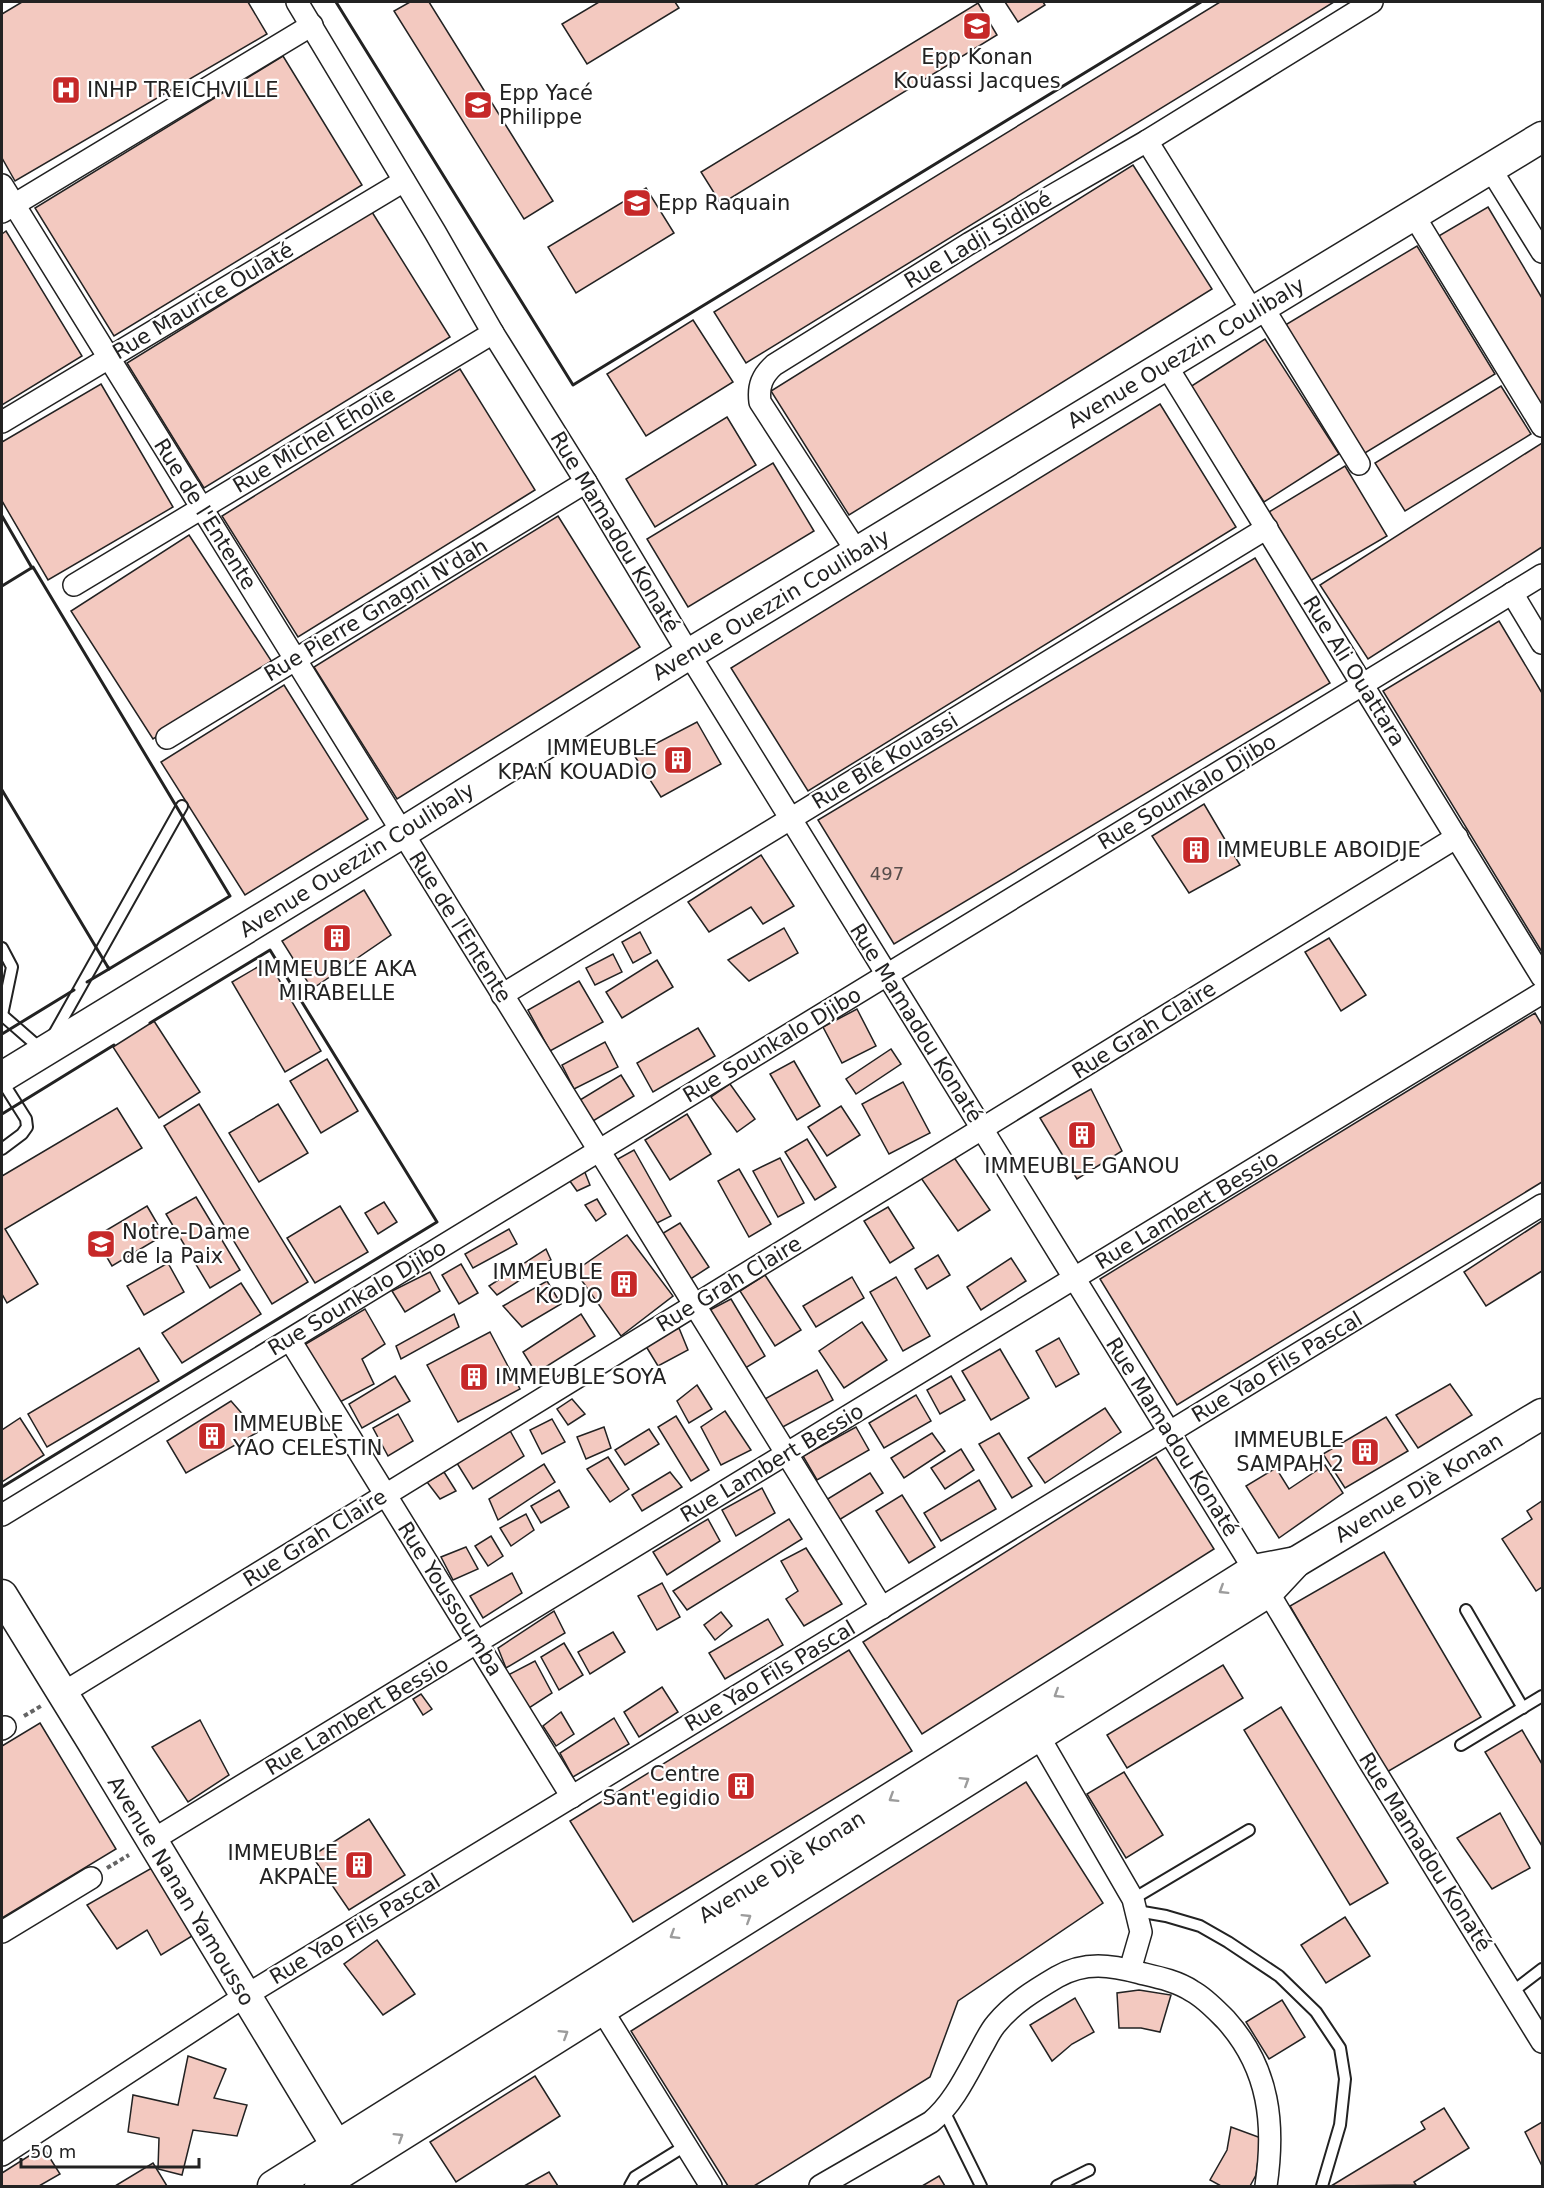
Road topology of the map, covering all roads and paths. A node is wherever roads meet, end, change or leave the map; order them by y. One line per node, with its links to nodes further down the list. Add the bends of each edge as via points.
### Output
1 (297, 2): 3 (street, Rue Mamadou Konaté)
2 (1372, 2): 5 (street, Rue Ladji Sidibé)
3 (312, 25): 7 (street, Rue Mamadou Konaté); 9 (street)
4 (1542, 137): 6 (street, Avenue Ouezzin Coulibaly)
5 (1147, 141): 12 (street); 22 (street, Rue Ladji Sidibé, via 970,243 764,374 760,402)
6 (1490, 168): 10 (street, Avenue Ouezzin Coulibaly); 11 (street)
7 (404, 181): 13 (street, Rue Mamadou Konaté); 14 (street, Rue Maurice Oulaté)
8 (2, 185): 9 (street, Rue de l'Entente)
9 (8, 209): 14 (street, Rue de l'Entente)
10 (1413, 214): 12 (street, Avenue Ouezzin Coulibaly); 17 (street)
11 (1542, 252)
12 (1257, 309): 15 (street, Avenue Ouezzin Coulibaly); 18 (street)
13 (493, 333): 19 (street, Rue Mamadou Konaté); 20 (street, Rue Michel Eholie)
14 (108, 358): 16 (street, Rue Maurice Oulaté); 20 (street, Rue de l'Entente)
15 (1166, 365): 21 (street, Rue Ali Ouattara); 22 (street, Avenue Ouezzin Coulibaly)
16 (2, 422)
17 (1542, 426)
18 (1359, 464)
19 (586, 482): 27 (street, Rue Mamadou Konaté); 28 (street, Rue Pierre Gnagni N'dah)
20 (201, 508): 24 (street, Rue Michel Eholie); 28 (street, Rue de l'Entente)
21 (1267, 528): 29 (street, Rue Ali Ouattara); 32 (street, Rue Blé Kouassi)
22 (857, 552): 27 (street, Avenue Ouezzin Coulibaly)
23 (1542, 575): 25 (street, Rue Sounkalo Djibo)
24 (74, 585)
25 (1512, 593): 26 (street); 29 (street, Rue Sounkalo Djibo)
26 (1542, 643)
27 (689, 654): 32 (street, Rue Mamadou Konaté); 33 (street, Avenue Ouezzin Coulibaly)
28 (295, 660): 30 (street, Rue Pierre Gnagni N'dah); 33 (street, Rue de l'Entente)
29 (1363, 685): 34 (street, Rue Ali Ouattara); 36 (street, Rue Sounkalo Djibo)
30 (167, 738)
31 (182, 806): 41 (lane)
32 (790, 819): 36 (street, Rue Mamadou Konaté); 39 (street, Rue Blé Kouassi)
33 (402, 833): 39 (street, Rue de l'Entente); 41 (street, Avenue Ouezzin Coulibaly)
34 (1457, 837): 37 (street, Rue Ali Ouattara); 43 (street, Rue Grah Claire)
35 (2, 948): 40 (lane, via 12,967)
36 (887, 975): 43 (street, Rue Mamadou Konaté); 45 (street, Rue Sounkalo Djibo)
37 (1542, 976)
38 (1542, 993): 47 (street, Rue Lambert Bessio)
39 (502, 995): 45 (street, Rue de l'Entente)
40 (2, 1015): 41 (lane)
41 (44, 1052): 42 (street, Avenue Ouezzin Coulibaly)
42 (2, 1079): 44 (lane, via 27,1127)
43 (982, 1129): 47 (street, Rue Mamadou Konaté); 48 (street, Rue Grah Claire)
44 (2, 1149)
45 (599, 1151): 48 (street, Rue de l'Entente); 49 (street, Rue Sounkalo Djibo)
46 (1542, 1205): 51 (street, Rue Yao Fils Pascal)
47 (1074, 1279): 51 (street, Rue Mamadou Konaté); 52 (street, Rue Lambert Bessio)
48 (694, 1305): 52 (street, Rue de l'Entente); 53 (street, Rue Grah Claire)
49 (290, 1340): 53 (street, Rue Youssoumba); 54 (street, Rue Sounkalo Djibo)
50 (1542, 1414): 55 (street, Avenue Djè Konan)
51 (1169, 1433): 55 (street, Rue Mamadou Konaté); 57 (street, Rue Yao Fils Pascal)
52 (786, 1454): 57 (street, Rue de l'Entente); 59 (street, Rue Lambert Bessio)
53 (385, 1495): 59 (street, Rue Youssoumba); 60 (street, Rue Grah Claire)
54 (2, 1515)
55 (1261, 1581): 64 (street, Avenue Djè Konan); 74 (street, Rue Mamadou Konaté); 81 (street, Avenue Djè Konan, one-way to 81)
56 (2, 1595): 60 (street, Avenue Nanan Yamousso)
57 (882, 1608): 66 (street, Rue Yao Fils Pascal)
58 (1466, 1610): 62 (lane)
59 (477, 1643): 66 (street, Rue Youssoumba); 68 (street, Rue Lambert Bessio)
60 (63, 1694): 63 (path); 68 (street, Avenue Nanan Yamousso)
61 (1542, 1696): 62 (lane)
62 (1523, 1708): 65 (lane)
63 (3, 1728)
64 (1038, 1735): 70 (street); 76 (street, Avenue Djè Konan, one-way to 64)
65 (1461, 1745)
66 (572, 1797): 75 (street, Rue Yao Fils Pascal)
67 (1249, 1830): 70 (lane)
68 (151, 1841): 69 (path); 75 (street, Avenue Nanan Yamousso)
69 (91, 1878): 71 (street)
70 (1135, 1905): 73 (street, via 1141,1932); 91 (lane, via 1200,1926 1279,1977 1316,2012 1340,2048 1346,2079 1340,2125)
71 (2, 1932)
72 (1542, 1969): 74 (lane)
73 (1130, 1970): 78 (street, via 1109,1965 1080,1968 1060,1975 1018,2002 995,2025); 90 (street, via 1192,1990 1235,2030 1254,2060 1264,2086 1269,2119 1271,2153)
74 (1512, 1992): 77 (street, Rue Mamadou Konaté)
75 (245, 1996): 80 (street, Rue Yao Fils Pascal); 81 (street, Avenue Nanan Yamousso)
76 (602, 2010): 79 (street); 81 (street, Avenue Djè Konan, one-way to 76)
77 (1542, 2042)
78 (944, 2111): 87 (street); 88 (lane)
79 (685, 2146): 85 (lane, via 635,2177); 86 (street)
80 (2, 2155)
81 (349, 2168): 83 (street, Avenue Djè Konan); 84 (street, Avenue Djè Konan)
82 (1089, 2170): 89 (lane)
83 (273, 2187)
84 (320, 2187)
85 (630, 2187)
86 (711, 2187)
87 (820, 2187)
88 (981, 2187)
89 (1058, 2187)
90 (1266, 2187)
91 (1322, 2187)

